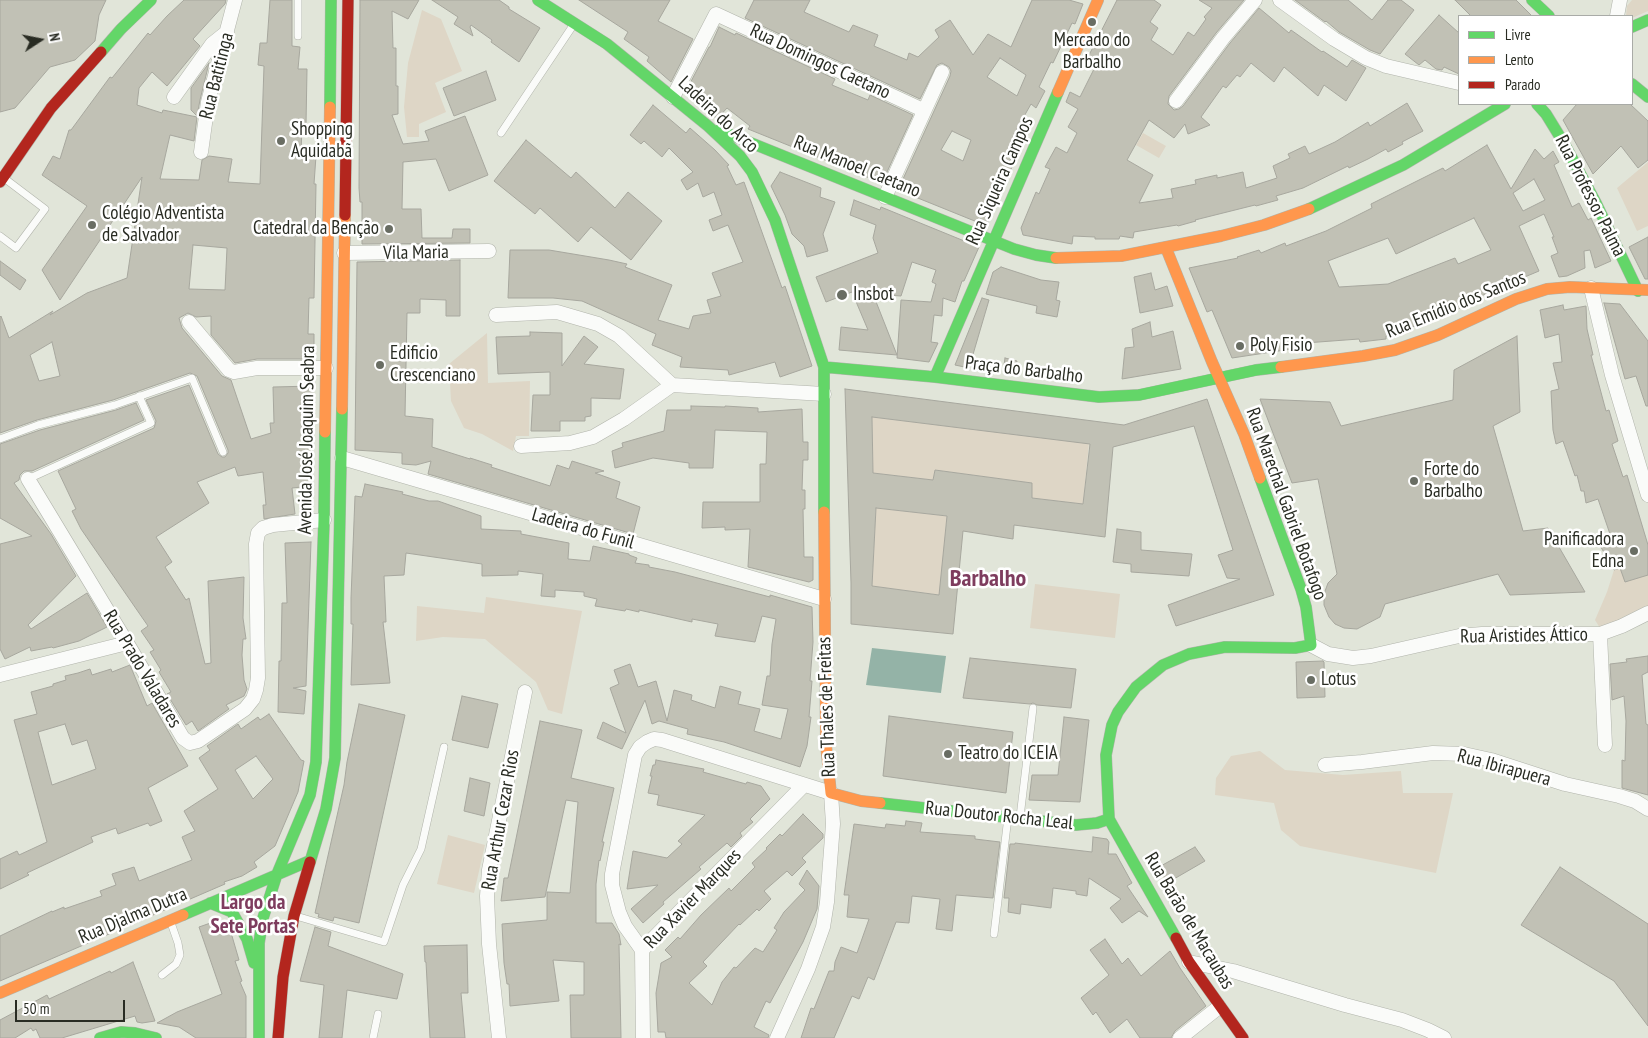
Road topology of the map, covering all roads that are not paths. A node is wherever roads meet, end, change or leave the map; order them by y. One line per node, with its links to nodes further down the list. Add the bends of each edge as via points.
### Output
1 (151, 0): 33 (main road, via 51,108)
2 (235, 0): 17 (street, Rua Batitinga)
3 (298, 0): 18 (lane)
4 (331, 0): 46 (main road, Avenida José Joaquim Seabra)
5 (348, 0): 40 (main road, Avenida José Joaquim Seabra)
6 (538, 0): 15 (main road, Ladeira do Arco)
7 (1098, 0): 37 (main road, Rua Siqueira Campos)
8 (1255, 0): 25 (street)
9 (1280, 0): 20 (street, via 1366,58 1386,66)
10 (1532, 0): 12 (main road)
11 (1620, 0): 13 (street)
12 (1548, 15)
13 (1617, 15)
14 (1648, 20): 16 (main road)
15 (575, 24): 23 (main road, Ladeira do Arco, via 607,44); 30 (lane)
16 (1633, 27)
17 (227, 32): 22 (street, via 212,44); 31 (street, Rua Batitinga, via 208,102)
18 (298, 36)
19 (942, 72): 28 (street)
20 (1458, 83)
21 (1633, 85): 24 (main road)
22 (174, 97)
23 (673, 97): 28 (street, Rua Domingos Caetano, via 716,14); 29 (main road, Ladeira do Arco)
24 (1648, 97)
25 (1176, 101)
26 (1503, 105): 38 (main road, Rua Manoel Caetano, via 1403,165 1313,207 1264,225)
27 (1538, 105): 42 (main road, Rua Professor Palma, via 1565,145)
28 (923, 110): 35 (street)
29 (708, 126): 32 (main road, Rua Manoel Caetano); 34 (main road, Ladeira do Arco, via 740,156)
30 (501, 133)
31 (200, 152)
32 (770, 160): 34 (main road); 35 (main road, Rua Manoel Caetano)
33 (1, 179): 36 (lane, via 45,209 16,248)
34 (759, 185): 45 (main road, Ladeira do Arco, via 777,214)
35 (885, 197): 37 (main road, Rua Manoel Caetano)
36 (0, 236)
37 (993, 240): 38 (main road, Rua Manoel Caetano, via 1014,249 1058,258 1121,256); 47 (main road, Rua Siqueira Campos)
38 (1166, 248): 48 (main road, Rua Marechal Gabriel Botafogo)
39 (489, 251): 40 (street, Vila Maria)
40 (344, 253): 55 (main road, Avenida José Joaquim Seabra)
41 (1591, 288): 42 (main road, Rua Emídio dos Santos); 48 (main road, Rua Emídio dos Santos, via 1533,292 1438,335 1395,350); 57 (street, via 1612,376)
42 (1643, 290)
43 (496, 315): 49 (street, via 557,312 598,324 619,336)
44 (189, 322): 46 (street, via 234,372 257,368)
45 (824, 367): 47 (main road, Praça do Barbalho); 50 (main road, Rua Thales de Freitas)
46 (326, 368): 58 (main road, Avenida José Joaquim Seabra)
47 (935, 377): 48 (main road, Praça do Barbalho, via 1118,397 1139,396)
48 (1219, 378): 63 (main road, Rua Marechal Gabriel Botafogo, via 1244,434 1300,589)
49 (672, 385): 50 (street); 53 (street, via 624,420 593,437 570,443)
50 (824, 394): 59 (main road, Rua Thales de Freitas)
51 (140, 396): 52 (lane); 54 (lane, via 192,378); 56 (lane, via 151,423)
52 (0, 439)
53 (521, 446)
54 (223, 452)
55 (342, 458): 59 (street, Ladeira do Funil); 76 (main road, Avenida José Joaquim Seabra, via 335,758 326,809)
56 (28, 479): 62 (street, Rua Prado Valadares)
57 (1648, 495)
58 (324, 520): 62 (street, Rua Prado Valadares, via 273,525 258,533 256,690 245,709 198,741 190,743 183,738); 77 (main road, Avenida José Joaquim Seabra, via 316,762 306,808)
59 (824, 599): 71 (main road, Rua Thales de Freitas, via 826,745)
60 (1648, 613): 61 (street, Rua Aristides Áttico)
61 (1600, 634): 63 (street, Rua Aristides Áttico, via 1474,634 1354,658 1328,654); 67 (street)
62 (127, 643): 64 (street)
63 (1311, 645): 74 (main road, via 1206,650 1176,658 1150,674 1125,702 1112,725 1106,762)
64 (0, 676)
65 (525, 692): 94 (street, Rua Arthur Cezar Rios, via 486,896)
66 (1033, 708): 75 (lane)
67 (1605, 745)
68 (444, 748): 79 (lane, via 421,849 403,885 384,942)
69 (1326, 765): 72 (street, Rua Ibirapuera, via 1433,753 1464,754 1565,784 1619,796)
70 (804, 785): 71 (street, Rua Doutor Rocha Leal); 82 (street, Rua Xavier Marques); 82 (street, Rua Doutor Rocha Leal, via 662,740 654,739 640,747 635,756 612,874 618,912)
71 (831, 794): 73 (main road, Rua Doutor Rocha Leal, via 861,801); 96 (street, Rua Thales de Freitas, via 833,824 822,927 808,969)
72 (1648, 809)
73 (1008, 817): 75 (main road, Rua Doutor Rocha Leal); 81 (lane)
74 (1109, 818): 75 (main road, Rua Doutor Rocha Leal, via 1076,825); 83 (main road, Rua Barão de Macaubas)
75 (1020, 819)
76 (309, 862): 77 (main road, Rua Djalma Dutra); 79 (main road, Avenida José Joaquim Seabra)
77 (277, 874): 78 (main road, Rua Djalma Dutra); 85 (main road, Avenida José Joaquim Seabra, via 259,943)
78 (210, 903): 80 (main road, Rua Djalma Dutra); 85 (main road, via 232,912 237,919 247,939)
79 (294, 916): 92 (main road, Avenida José Joaquim Seabra, via 283,977)
80 (170, 920): 84 (lane, via 180,955 176,964); 86 (main road, Rua Djalma Dutra)
81 (994, 934)
82 (642, 950): 95 (street, Rua Xavier Marques)
83 (1189, 962): 87 (main road, Rua Barão de Macaubas); 99 (street, via 1232,971 1402,1020)
84 (162, 975)
85 (258, 977): 91 (main road)
86 (0, 993)
87 (1219, 1007): 97 (street); 98 (main road, Rua Barão de Macaubas)
88 (378, 1014): 93 (lane)
89 (100, 1038): 90 (main road, via 121,1032)
90 (156, 1038)
91 (259, 1038)
92 (278, 1038)
93 (373, 1038)
94 (499, 1038)
95 (643, 1038)
96 (777, 1038)
97 (1180, 1038)
98 (1243, 1038)
99 (1444, 1038)

